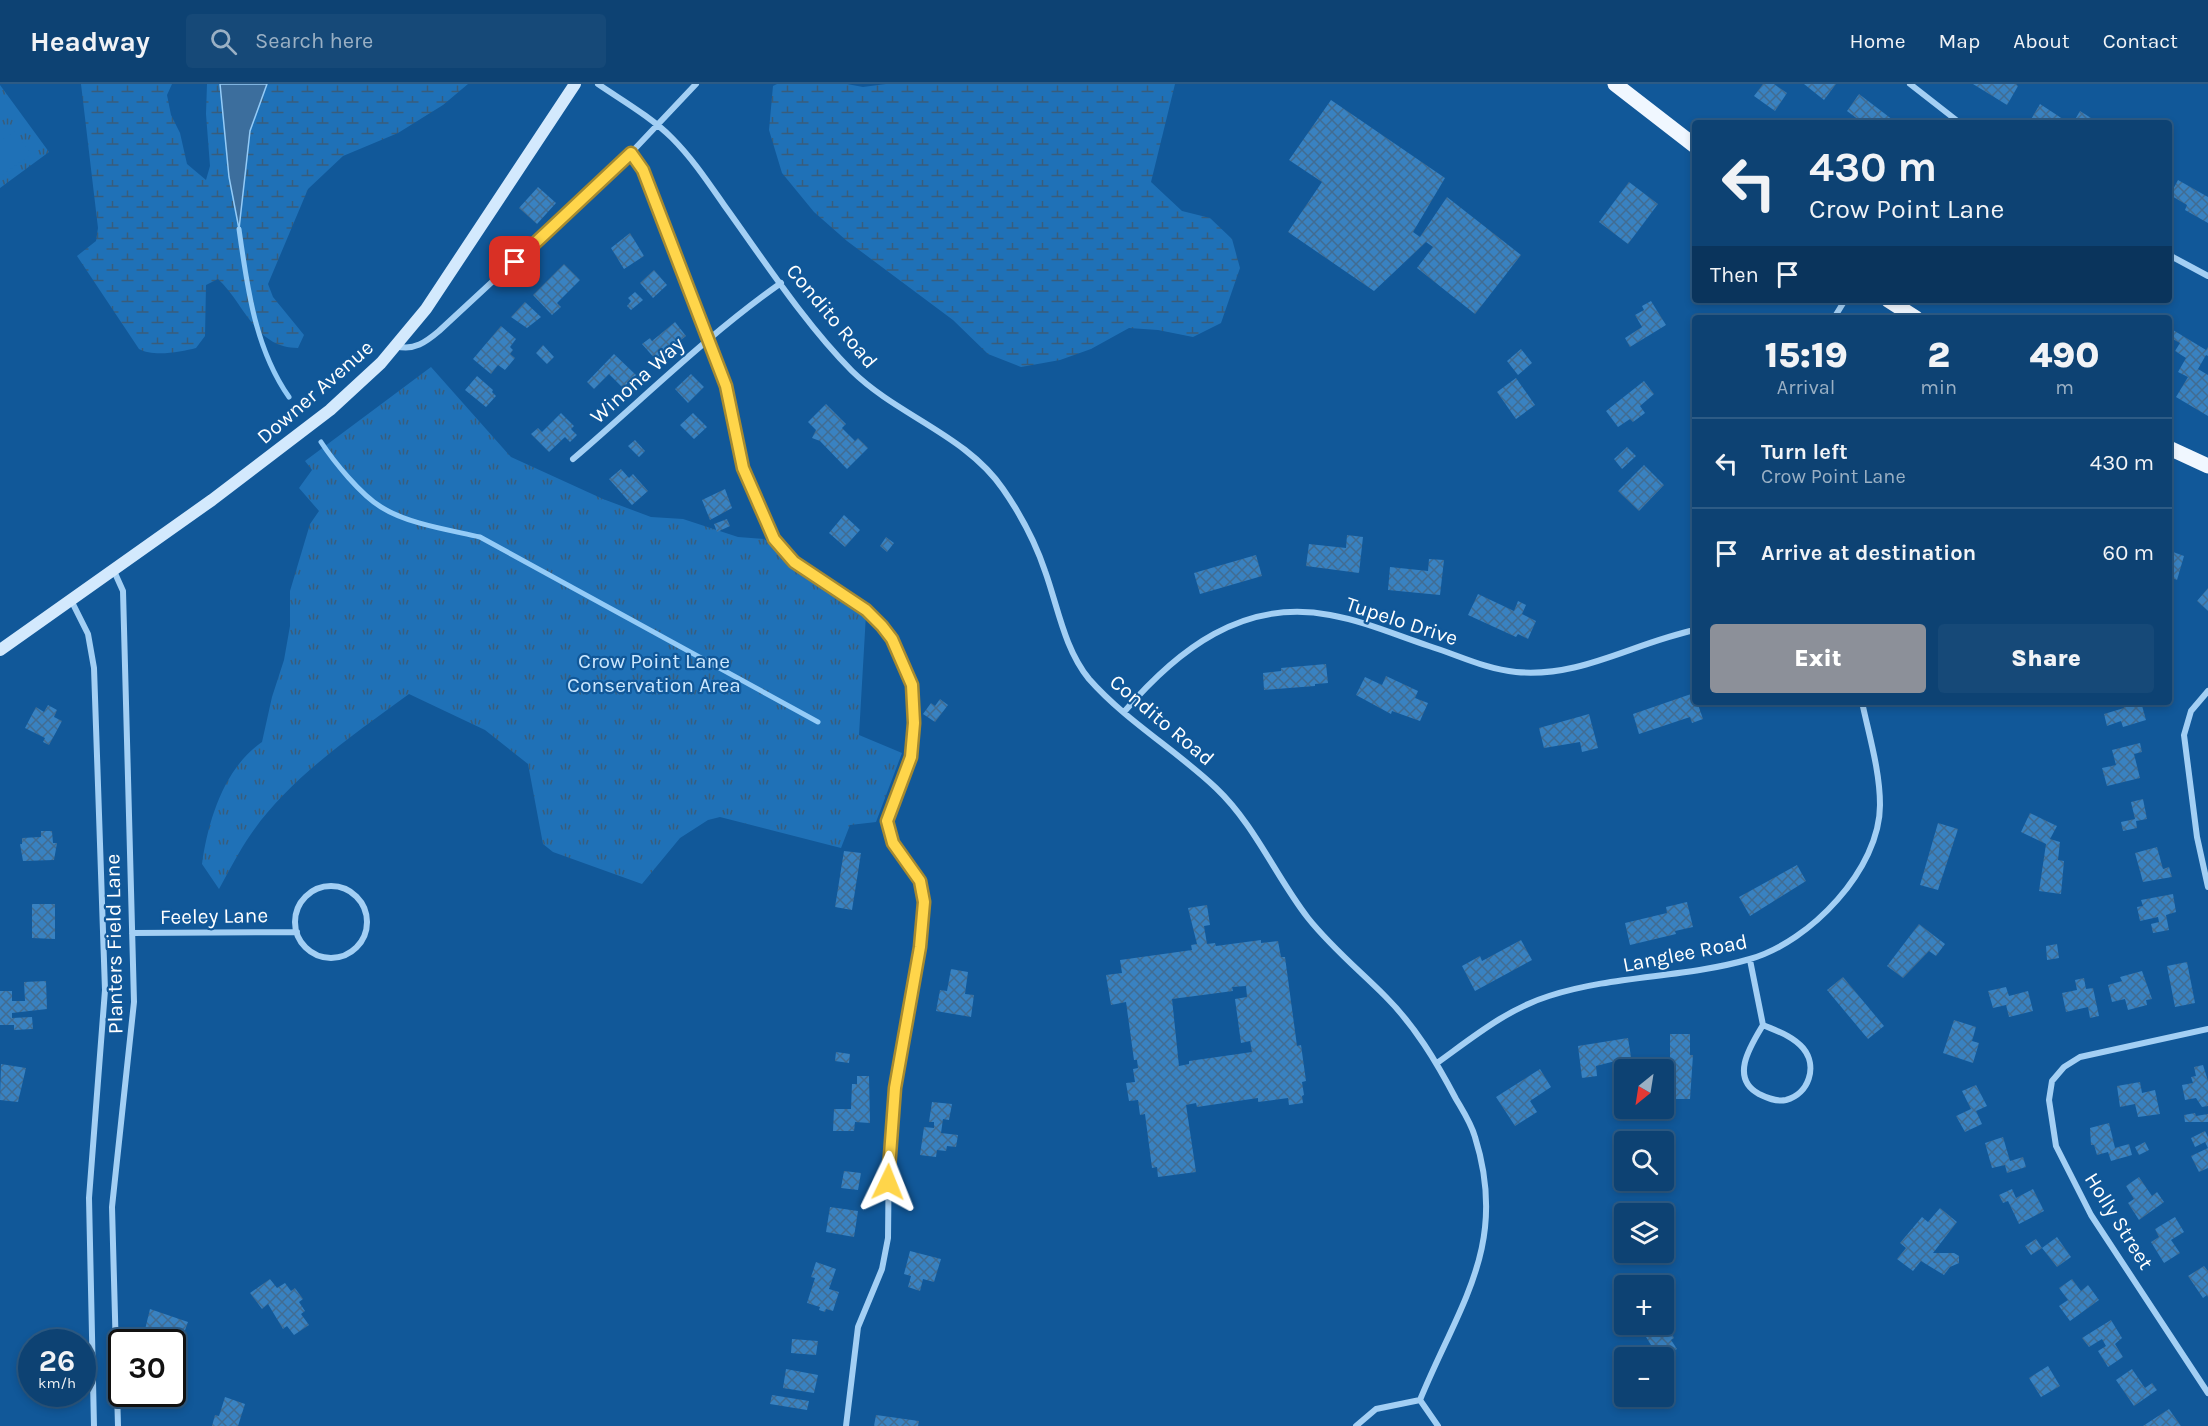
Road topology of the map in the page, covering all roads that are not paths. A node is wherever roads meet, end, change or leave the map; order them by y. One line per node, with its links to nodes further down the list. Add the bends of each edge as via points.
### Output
1 (574, 84): 16 (street, Downer Avenue, via 440,288)
2 (598, 84): 7 (street, Condito Road)
3 (696, 84): 7 (street)
4 (1616, 84): 8 (main road)
5 (1910, 84): 6 (street)
6 (1955, 120)
7 (657, 125): 9 (street); 12 (street, Condito Road, via 698,168)
8 (1692, 144)
9 (631, 153): 15 (street, via 643,170); 16 (street, via 439,331 415,347)
10 (2172, 257): 11 (street)
11 (2208, 276)
12 (781, 283): 15 (street, Winona Way); 26 (street, Condito Road, via 852,371 880,395 972,454 999,483 1025,521 1071,649 1085,673)
13 (1893, 303): 14 (main road)
14 (1911, 315)
15 (708, 338): 18 (street, Winona Way); 38 (street, via 726,386 743,468 774,539 794,562 866,610 882,626 907,670 914,705 911,757 887,821 893,843 920,881 924,902 895,1088 889,1145 888,1238 878,1281 858,1327)
16 (396, 346): 20 (street, Downer Avenue, via 330,410)
17 (2172, 449): 19 (main road)
18 (573, 459)
19 (2208, 466)
20 (114, 571): 21 (street, Downer Avenue); 29 (street, Planters Field Lane, via 123,591)
21 (72, 602): 23 (street, Downer Avenue); 36 (street, Planters Field Lane, via 88,634 94,668 105,961 104,1019 88,1198)
22 (1692, 631): 26 (street, Tupelo Drive, via 1565,671 1516,672 1484,666 1328,614 1290,611 1256,615 1192,645 1152,679)
23 (0, 650)
24 (2208, 691): 27 (street, via 2191,711 2184,735 2197,837)
25 (1863, 705): 30 (street, Langlee Road, via 1880,805 1875,839 1844,892 1822,914 1780,947)
26 (1124, 712): 33 (street, Condito Road, via 1218,789 1241,816 1325,939 1387,997 1416,1030)
27 (2208, 887)
28 (297, 932): 28 (street, Feeley Lane, via 298,907 305,897 327,886 351,892 366,911 366,934 361,944 344,956 322,957 311,952); 29 (street, Feeley Lane)
29 (132, 933): 37 (street, Planters Field Lane, via 132,1041 112,1208)
30 (1750, 960): 31 (street); 33 (street, Langlee Road, via 1550,995 1523,1006)
31 (1763, 1025): 31 (street, via 1746,1053 1745,1078 1754,1091 1770,1100 1786,1100 1802,1091 1810,1080 1810,1063 1804,1048)
32 (2208, 1029): 34 (street, Holly Street, via 2075,1060 2052,1081 2049,1100 2056,1146 2091,1215)
33 (1437, 1063): 35 (street, Condito Road, via 1473,1130 1486,1193 1485,1217 1477,1274)
34 (2208, 1393)
35 (1420, 1400): 39 (street, via 1376,1409); 40 (street)
36 (94, 1426)
37 (118, 1426)
38 (846, 1426)
39 (1356, 1426)
40 (1438, 1426)

